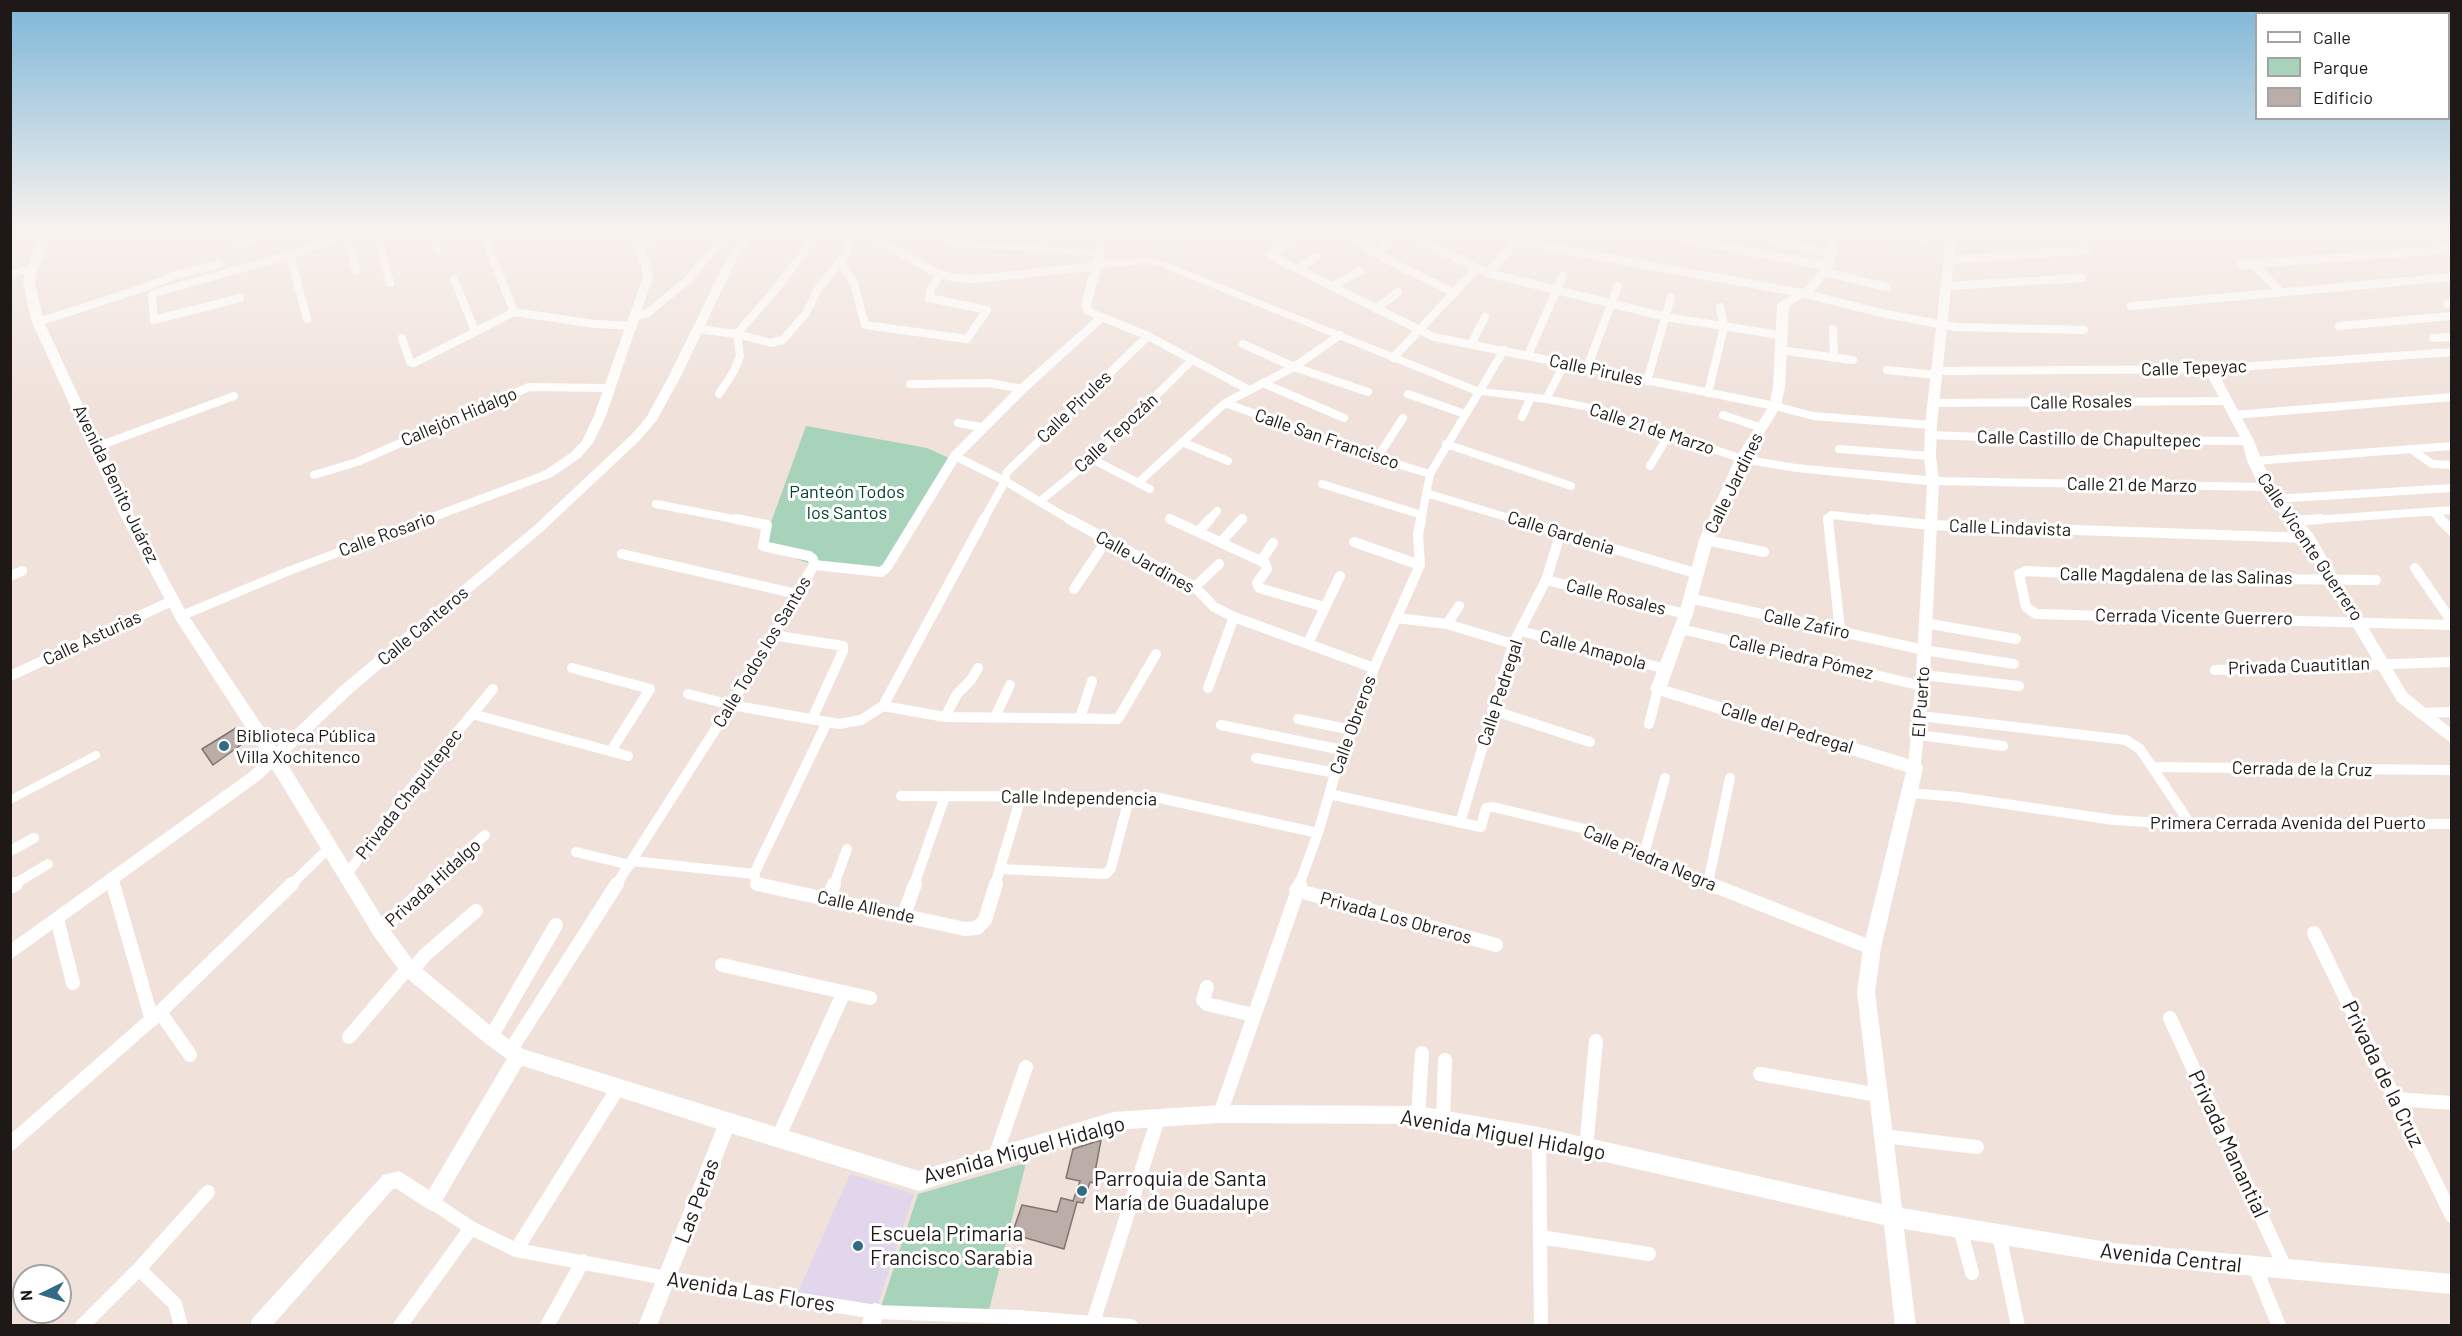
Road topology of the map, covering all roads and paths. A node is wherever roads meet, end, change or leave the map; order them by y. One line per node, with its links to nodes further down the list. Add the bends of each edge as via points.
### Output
1 (30, 288): 44 (main road, Avenida Benito Juárez)
2 (144, 288): 44 (street)
3 (173, 288): 32 (street, via 153,294 155,321)
4 (299, 288): 42 (street)
5 (458, 288): 51 (street)
6 (505, 288): 37 (street)
7 (644, 288): 43 (street)
8 (678, 288): 43 (street)
9 (717, 288): 48 (street, Calle Canteros)
10 (776, 288): 53 (street)
11 (819, 288): 53 (street, via 806,313 783,340 771,343)
12 (855, 288): 13 (street, via 865,325 970,337 987,310 929,298)
13 (931, 288)
14 (1091, 288): 39 (street, via 1086,306)
15 (1223, 288): 54 (street, Calle 21 de Marzo)
16 (1335, 288): 36 (street, Calle Pirules)
17 (1446, 288): 29 (street)
18 (1459, 288): 29 (street)
19 (1546, 288): 26 (street)
20 (1616, 288): 33 (street)
21 (1776, 288): 30 (street)
22 (1811, 288): 30 (main road, Calle Jardines)
23 (1947, 288): 45 (street, El Puerto)
24 (2277, 288): 28 (street)
25 (2322, 288): 28 (street)
26 (1556, 291): 33 (street); 65 (street)
27 (1398, 292): 36 (street)
28 (2281, 292): 34 (street)
29 (1455, 293): 52 (street)
30 (1802, 293): 45 (street); 55 (main road, Calle Jardines, via 1783,304)
31 (1671, 297): 41 (street)
32 (240, 298)
33 (1611, 304): 41 (street); 72 (street)
34 (2131, 306)
35 (1720, 307): 47 (street)
36 (1376, 309): 52 (street, Calle Pirules)
37 (514, 312): 43 (street, via 594,324); 51 (street)
38 (2451, 316): 46 (street)
39 (1102, 317): 56 (street); 80 (street, Calle Todos los Santos)
40 (1485, 317): 61 (street)
41 (1666, 317): 47 (street); 76 (street)
42 (307, 319)
43 (634, 321): 79 (street)
44 (38, 322): 110 (main road, Avenida Benito Juárez)
45 (1940, 325): 50 (street); 75 (street, El Puerto)
46 (2339, 326)
47 (1724, 327): 55 (street); 84 (street)
48 (697, 329): 53 (street); 233 (street, Calle Canteros, via 651,420 635,438 538,529 346,690)
49 (1833, 329): 67 (street)
50 (2084, 330)
51 (475, 331): 58 (street, via 414,363 410,362)
52 (1419, 331): 61 (street, Calle Pirules); 66 (street)
53 (737, 334): 85 (street, via 740,356)
54 (1340, 335): 66 (street, Calle 21 de Marzo); 71 (street)
55 (1780, 335): 63 (main road, Calle Jardines)
56 (1148, 336): 69 (street); 124 (street, Calle Pirules, via 1007,472)
57 (2451, 337): 59 (street)
58 (402, 338)
59 (2433, 338)
60 (1243, 344): 71 (street)
61 (1471, 344): 62 (street, Calle Pirules)
62 (1504, 350): 65 (street, Calle Pirules); 82 (street, Calle Obreros)
63 (1779, 350): 67 (street); 94 (main road, Calle Jardines)
64 (2451, 352): 73 (street, Calle Tepeyac)
65 (1528, 355): 70 (street, Calle Pirules)
66 (1393, 358): 82 (street, Calle 21 de Marzo)
67 (1834, 358): 68 (street)
68 (1852, 360)
69 (1191, 361): 81 (street); 116 (street, Calle Tepozán)
70 (1565, 363): 72 (street, Calle Pirules); 90 (street)
71 (1294, 367): 77 (street); 83 (street)
72 (1587, 368): 76 (street, Calle Pirules)
73 (2210, 369): 75 (street, Calle Tepeyac); 91 (main road, Calle Vicente Guerrero)
74 (1887, 370): 75 (street, Calle Tepeyac)
75 (1936, 373): 93 (street, El Puerto)
76 (1647, 381): 84 (street, Calle Pirules)
77 (1263, 383): 81 (street); 99 (street)
78 (910, 384): 80 (street, via 990,383)
79 (609, 388): 123 (street, Callejón Hidalgo, via 529,387 357,462); 176 (street, Calle Rosario, via 588,443 548,474 286,572)
80 (1022, 389): 102 (street, Calle Todos los Santos)
81 (1250, 390): 92 (street)
82 (1478, 391): 88 (street, Calle 21 de Marzo); 95 (street, Calle Obreros)
83 (1368, 392)
84 (1708, 393): 94 (street, Calle Pirules)
85 (718, 394)
86 (1408, 394): 95 (street)
87 (234, 396): 110 (street)
88 (1531, 397): 90 (street, Calle 21 de Marzo); 98 (street)
89 (2451, 397): 97 (street)
90 (1546, 399): 105 (street, Calle 21 de Marzo, via 1591,408)
91 (2227, 401): 93 (street, Calle Rosales); 97 (main road, Calle Vicente Guerrero)
92 (1225, 403): 107 (street); 115 (street, Calle San Francisco)
93 (1934, 403): 104 (street, El Puerto)
94 (1775, 406): 103 (main road, Calle Jardines); 104 (street, Calle Castillo de Chapultepec, via 1813,416)
95 (1465, 414): 108 (street, Calle Obreros)
96 (1723, 415): 103 (street)
97 (2234, 415): 106 (main road, Calle Vicente Guerrero)
98 (1522, 417)
99 (1344, 418)
100 (1403, 418): 115 (street)
101 (958, 423): 102 (street)
102 (981, 427): 113 (street, Calle Todos los Santos)
103 (1762, 428): 117 (main road, Calle Jardines)
104 (1930, 430): 106 (street, Calle Castillo de Chapultepec, via 2057,440); 114 (street, El Puerto)
105 (1670, 433): 117 (street, Calle 21 de Marzo); 121 (street)
106 (2248, 441): 119 (main road, Calle Vicente Guerrero)
107 (1182, 442): 118 (street); 126 (street)
108 (1446, 444): 122 (street, Calle Obreros); 128 (street)
109 (2451, 446): 112 (street)
110 (96, 447): 171 (main road, Avenida Benito Juárez, via 128,517)
111 (1839, 449): 114 (street)
112 (2411, 449): 119 (street); 120 (street, via 2433,464)
113 (955, 456): 124 (street, Calle Jardines); 160 (street, Calle Todos los Santos)
114 (1930, 456): 125 (street, El Puerto)
115 (1377, 458): 122 (street, Calle San Francisco)
116 (1092, 459): 126 (street); 133 (street, Calle Tepozán)
117 (1742, 459): 125 (street, Calle 21 de Marzo); 147 (main road, Calle Jardines)
118 (1228, 461)
119 (2253, 461): 132 (main road, Calle Vicente Guerrero)
120 (2451, 465)
121 (1650, 466)
122 (1430, 474): 131 (street, Calle Obreros)
123 (314, 475)
124 (1005, 481): 133 (street, Calle Jardines); 210 (street, Calle Pirules)
125 (1933, 481): 132 (street, Calle 21 de Marzo); 142 (street, El Puerto)
126 (1138, 483): 130 (street)
127 (1322, 484): 138 (street)
128 (1571, 486)
129 (2451, 488): 132 (street, Calle 21 de Marzo)
130 (1150, 489)
131 (1425, 493): 138 (street, Calle Obreros); 145 (street, Calle Gardenia)
132 (2270, 493): 141 (main road, Calle Vicente Guerrero)
133 (1039, 502): 148 (street, Calle Jardines)
134 (656, 504): 156 (street, via 767,525 763,546 809,556)
135 (2451, 510): 137 (street)
136 (1217, 511): 143 (street)
137 (2433, 512): 141 (street); 144 (street)
138 (1422, 515): 157 (street, Calle Obreros, via 1418,535)
139 (1170, 519): 143 (street)
140 (1242, 519): 149 (street)
141 (2294, 521): 146 (main road, Calle Vicente Guerrero)
142 (1930, 525): 146 (street, Calle Lindavista); 180 (street, El Puerto); 185 (street, Calle Lindavista, via 1829,516)
143 (1199, 531): 149 (street)
144 (2451, 531)
145 (1561, 532): 161 (street, Calle Gardenia); 165 (street, Calle Pedregal)
146 (2308, 538): 164 (main road, Calle Vicente Guerrero)
147 (1706, 540): 152 (street); 161 (main road, Calle Jardines)
148 (1106, 541): 167 (street, Calle Jardines); 168 (street)
149 (1221, 542): 154 (street)
150 (1354, 542): 157 (street)
151 (1273, 543): 154 (street)
152 (1764, 552)
153 (622, 554): 169 (street)
154 (1261, 561): 173 (street, via 1267,568 1257,583 1259,588)
155 (1219, 564): 167 (street)
156 (814, 565): 160 (street, Calle Todos los Santos); 169 (street, Calle Todos los Santos)
157 (1420, 565): 178 (street, Calle Obreros)
158 (2415, 568): 181 (street)
159 (22, 571): 162 (street)
160 (881, 572)
161 (1695, 573): 170 (main road, Calle Jardines)
162 (10, 576)
163 (1340, 576): 173 (street)
164 (2332, 579): 166 (street, Calle Magdalena de las Salinas); 174 (street, Calle Magdalena de las Salinas, via 2021,573); 179 (main road, Calle Vicente Guerrero)
165 (1546, 580): 175 (street, Calle Rosales); 184 (street, Calle Pedregal)
166 (2376, 580)
167 (1195, 587): 177 (street, Calle Jardines, via 1214,607)
168 (1074, 589)
169 (797, 594): 186 (street, Calle Todos los Santos)
170 (1689, 598): 175 (main road, Calle Jardines); 185 (street, Calle Zafiro)
171 (174, 600): 176 (main road, Avenida Benito Juárez); 200 (street, Calle Asturias)
172 (1459, 606): 182 (street)
173 (1324, 607): 188 (street)
174 (2030, 611): 179 (street, Cerrada Vicente Guerrero)
175 (1686, 614): 183 (main road, Calle Jardines)
176 (181, 616): 233 (main road, Avenida Benito Juárez)
177 (1234, 617): 188 (street, Calle Jardines); 206 (street)
178 (1396, 618): 182 (street); 197 (street, Calle Obreros)
179 (2359, 621): 181 (street, Cerrada Vicente Guerrero); 193 (main road, Calle Vicente Guerrero)
180 (1925, 623): 187 (street); 190 (street, El Puerto)
181 (2451, 623)
182 (1447, 624): 189 (street)
183 (1681, 629): 198 (main road, Calle Jardines); 201 (street, Calle Piedra Pómez)
184 (1521, 631): 189 (street, Calle Pedregal); 198 (street, Calle Amapola)
185 (1840, 631): 190 (street, Calle Zafiro)
186 (772, 635): 209 (street, Calle Todos los Santos); 219 (street, via 843,646)
187 (2016, 639)
188 (1308, 643): 197 (street, Calle Jardines)
189 (1513, 644): 211 (street, Calle Pedregal)
190 (1924, 650): 194 (street, Calle Zafiro); 201 (street, El Puerto)
191 (1156, 654): 218 (street, via 1118,719)
192 (2451, 662): 193 (street, Privada Cuautitlan)
193 (2383, 663): 199 (street, Privada Cuautitlan); 213 (main road, Calle Vicente Guerrero, via 2402,697)
194 (2014, 664)
195 (572, 668): 230 (street, via 650,689)
196 (978, 668): 215 (street)
197 (1374, 668): 224 (street, Calle Obreros)
198 (1666, 669): 207 (main road, Calle Jardines)
199 (2215, 670)
200 (10, 676)
201 (1923, 680): 204 (street, Calle Piedra Pómez); 217 (street, El Puerto)
202 (1092, 681): 218 (street)
203 (1010, 685): 216 (street)
204 (2019, 686)
205 (493, 688): 214 (street, Privada Chapultepec)
206 (1208, 688)
207 (1658, 689): 222 (street, Calle Jardines); 236 (main road, Calle del Pedregal)
208 (688, 694): 209 (street)
209 (731, 705): 219 (street); 259 (street, Calle Todos los Santos)
210 (882, 706): 215 (street); 221 (street, via 854,722)
211 (1492, 710): 227 (street); 248 (street, Calle Pedregal)
212 (2451, 712): 213 (street)
213 (2420, 713): 226 (main road, Calle Vicente Guerrero)
214 (472, 714): 230 (street, Privada Chapultepec); 262 (street, Privada Chapultepec)
215 (945, 717): 216 (street)
216 (995, 717): 218 (street)
217 (1920, 717): 225 (street, El Puerto); 235 (street, via 2126,740 2134,743)
218 (1080, 718)
219 (812, 719): 221 (street)
220 (1298, 719): 224 (street)
221 (827, 722): 264 (street)
222 (1650, 724)
223 (1221, 725): 229 (street)
224 (1352, 730): 229 (street, Calle Obreros)
225 (1918, 735): 228 (street); 236 (street, El Puerto)
226 (2451, 738)
227 (1590, 742)
228 (2003, 746)
229 (1342, 750): 238 (street, Calle Obreros)
230 (611, 751): 232 (street, Privada Chapultepec)
231 (96, 755): 247 (street)
232 (628, 756)
233 (274, 757): 254 (main road, Avenida Miguel Hidalgo); 263 (street, Calle Canteros, via 255,776)
234 (1256, 758): 238 (street)
235 (2152, 766): 237 (street, Cerrada de la Cruz); 250 (street)
236 (1915, 768): 241 (main road, El Puerto)
237 (2451, 770)
238 (1336, 773): 242 (street, Calle Obreros)
239 (1665, 778): 258 (street)
240 (1730, 778): 265 (street)
241 (1910, 793): 250 (street, Primera Cerrada Avenida del Puerto, via 1958,796 2114,820); 276 (main road, El Puerto)
242 (1329, 794): 248 (street, Calle Piedra Negra); 251 (street, Calle Obreros)
243 (1130, 795): 246 (street, Calle Independencia); 251 (street, Calle Independencia, via 1166,799); 261 (street, via 1111,868 1106,874)
244 (900, 796): 245 (street, Calle Independencia)
245 (945, 796): 246 (street, Calle Independencia); 270 (street)
246 (1021, 797): 261 (street)
247 (10, 800)
248 (1460, 823): 258 (street, Calle Piedra Negra, via 1481,827 1486,808 1493,807 1589,830)
249 (2451, 824): 250 (street, Primera Cerrada Avenida del Puerto)
250 (2191, 825)
251 (1318, 833): 267 (street, Calle Obreros)
252 (485, 835): 273 (street, Privada Hidalgo)
253 (34, 838): 256 (street)
254 (330, 847): 262 (main road, Avenida Miguel Hidalgo); 285 (street)
255 (847, 849): 268 (street)
256 (10, 851)
257 (576, 852): 259 (street, Calle Allende)
258 (1644, 854): 265 (street, Calle Piedra Negra)
259 (631, 863): 264 (street, Calle Allende); 291 (street, Calle Todos los Santos)
260 (48, 864): 266 (street)
261 (1001, 869): 270 (street, Calle Allende, via 985,920 977,928 965,929)
262 (347, 874): 273 (main road, Avenida Miguel Hidalgo)
263 (111, 878): 271 (street, Calle Canteros); 285 (street)
264 (754, 878): 268 (street, Calle Allende, via 761,885)
265 (1708, 883): 276 (street, Calle Piedra Negra)
266 (10, 887)
267 (1296, 890): 275 (street, Privada Los Obreros); 284 (street, Calle Obreros)
268 (829, 898): 270 (street, Calle Allende)
269 (476, 911): 279 (street)
270 (904, 915)
271 (57, 919): 277 (street, Calle Canteros); 280 (street)
272 (556, 925): 288 (street)
273 (380, 930): 279 (main road, Avenida Miguel Hidalgo)
274 (2314, 933): 298 (street, Privada de la Cruz)
275 (1496, 945)
276 (1872, 948): 297 (main road, El Puerto, via 1866,992)
277 (10, 953)
278 (722, 965): 282 (street)
279 (410, 970): 287 (street); 288 (main road, Avenida Miguel Hidalgo)
280 (73, 983)
281 (1207, 987): 284 (street, via 1203,1000 1207,1004)
282 (844, 992): 283 (street); 307 (street)
283 (870, 998)
284 (1253, 1015): 300 (street, Calle Obreros)
285 (156, 1016): 292 (street); 308 (street)
286 (2170, 1018): 325 (street, Privada Manantial)
287 (349, 1037)
288 (491, 1037): 291 (main road, Avenida Miguel Hidalgo)
289 (1596, 1041): 310 (street)
290 (1422, 1053): 301 (street)
291 (514, 1054): 296 (main road, Avenida Miguel Hidalgo); 313 (street)
292 (190, 1055)
293 (1445, 1060): 303 (street)
294 (1026, 1067): 311 (street)
295 (1760, 1074): 297 (street)
296 (618, 1088): 304 (main road, Avenida Miguel Hidalgo); 320 (street)
297 (1878, 1095): 305 (main road, El Puerto)
298 (2395, 1099): 299 (street); 314 (street, Privada de la Cruz)
299 (2451, 1103)
300 (1220, 1114): 301 (main road, Avenida Miguel Hidalgo); 302 (main road, Avenida Miguel Hidalgo)
301 (1418, 1115): 303 (main road, Avenida Miguel Hidalgo)
302 (1158, 1119): 311 (main road, Avenida Miguel Hidalgo, via 1113,1121); 332 (street)
303 (1443, 1120): 306 (main road, Avenida Miguel Hidalgo)
304 (727, 1123): 307 (main road, Avenida Miguel Hidalgo); 327 (street, Las Peras)
305 (1883, 1136): 309 (street); 315 (main road, El Puerto)
306 (1539, 1137): 310 (main road, Avenida Miguel Hidalgo); 319 (street)
307 (778, 1138): 311 (main road, Avenida Miguel Hidalgo, via 922,1182)
308 (10, 1144)
309 (1977, 1147)
310 (1586, 1148): 315 (main road, Avenida Miguel Hidalgo)
311 (995, 1157)
312 (208, 1192): 324 (street)
313 (432, 1202): 316 (street, Avenida Las Flores); 335 (street, Avenida Las Flores, via 399,1180 386,1184)
314 (2451, 1216)
315 (1893, 1217): 317 (main road, Avenida Central); 341 (main road, El Puerto)
316 (471, 1228): 320 (street, Avenida Las Flores); 336 (street)
317 (1960, 1228): 318 (main road, Avenida Central); 326 (street)
318 (1999, 1234): 323 (main road, Avenida Central, via 2113,1253); 342 (street)
319 (1540, 1237): 321 (street); 340 (street)
320 (516, 1250): 322 (street, Avenida Las Flores)
321 (1649, 1254)
322 (583, 1262): 327 (street, Avenida Las Flores); 337 (street)
323 (2255, 1267): 325 (main road, Avenida Central); 343 (street)
324 (139, 1269): 333 (street); 334 (street, via 175,1305)
325 (2286, 1270): 328 (main road, Avenida Central)
326 (1972, 1273)
327 (666, 1278): 329 (street, Avenida Las Flores); 338 (street, Las Peras)
328 (2451, 1284)
329 (873, 1319): 330 (street, Avenida Las Flores)
330 (969, 1320): 331 (street, Avenida Las Flores)
331 (1017, 1321): 332 (street, Avenida Las Flores)
332 (1092, 1322): 339 (street, Avenida Las Flores)
333 (82, 1326)
334 (181, 1326)
335 (259, 1326)
336 (400, 1326)
337 (547, 1326)
338 (647, 1326)
339 (1131, 1326)
340 (1541, 1326)
341 (1906, 1326)
342 (2018, 1326)
343 (2279, 1326)

